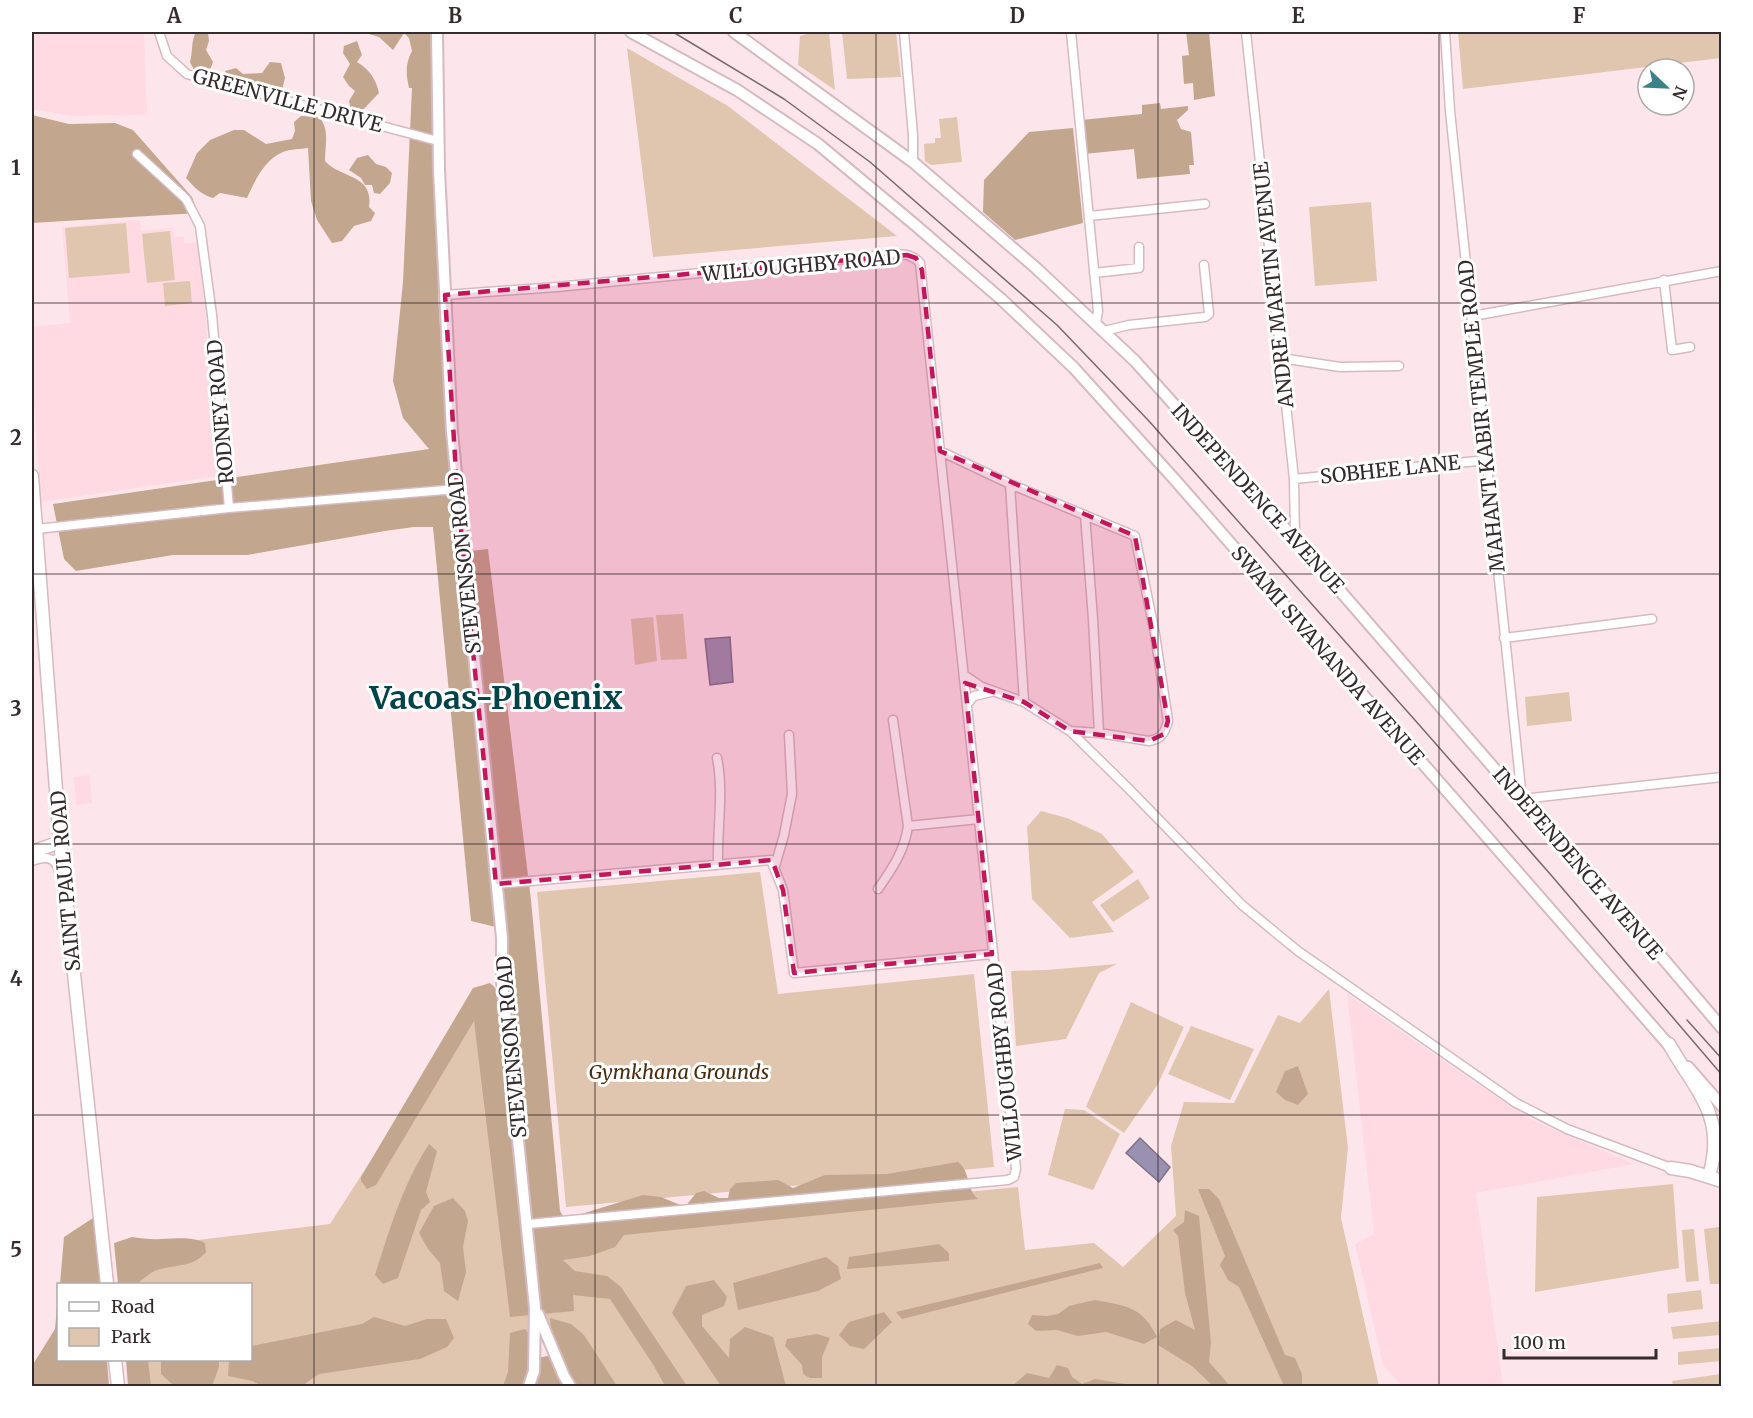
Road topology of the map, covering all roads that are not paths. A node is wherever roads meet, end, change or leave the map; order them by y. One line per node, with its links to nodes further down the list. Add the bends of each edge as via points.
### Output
1 (159, 32): 10 (street, GREENVILLE DRIVE, via 167,56 187,74)
2 (436, 32): 10 (street, STEVENSON ROAD)
3 (631, 32): 61 (street, SWAMI SIVANANDA AVENUE, via 736,90 809,138 914,224 1074,368)
4 (734, 32): 9 (street, INDEPENDENCE AVENUE)
5 (904, 32): 12 (street)
6 (1071, 32): 14 (street)
7 (1246, 32): 24 (street, ANDRE MARTIN AVENUE)
8 (1445, 32): 21 (street, MAHANT KABIR TEMPLE ROAD)
9 (747, 36): 12 (street, INDEPENDENCE AVENUE)
10 (438, 141): 20 (street, STEVENSON ROAD)
11 (137, 154): 32 (street, RODNEY ROAD, via 186,199 200,226)
12 (913, 162): 22 (street, INDEPENDENCE AVENUE)
13 (1205, 204): 14 (street)
14 (1089, 216): 18 (street)
15 (1139, 247): 18 (street, via 1139,268)
16 (1204, 265): 22 (street, via 1209,314 1205,317)
17 (1722, 271): 19 (street)
18 (1094, 273): 22 (street)
19 (1664, 280): 21 (street); 23 (street, via 1672,350)
20 (445, 295): 26 (street, WILLOUGHBY ROAD, via 907,255 916,258 922,270); 31 (street, STEVENSON ROAD)
21 (1473, 316): 27 (street, MAHANT KABIR TEMPLE ROAD)
22 (1100, 327): 35 (street, INDEPENDENCE AVENUE)
23 (1690, 347)
24 (1281, 358): 25 (street, via 1340,367); 29 (street, ANDRE MARTIN AVENUE)
25 (1399, 366)
26 (940, 451): 30 (street); 38 (street, WILLOUGHBY ROAD)
27 (1487, 460): 29 (street, SOBHEE LANE); 37 (street, MAHANT KABIR TEMPLE ROAD)
28 (32, 476): 34 (main road, SAINT PAUL ROAD)
29 (1293, 479): 35 (street, ANDRE MARTIN AVENUE)
30 (1010, 484): 33 (street); 40 (street)
31 (457, 489): 32 (street); 56 (street, STEVENSON ROAD)
32 (229, 508): 34 (street)
33 (1085, 515): 44 (street); 44 (street, via 1135,536 1168,721 1164,734 1156,740)
34 (37, 529): 51 (main road, SAINT PAUL ROAD)
35 (1295, 539): 48 (street, INDEPENDENCE AVENUE)
36 (1652, 619): 37 (street)
37 (1504, 639): 48 (street, MAHANT KABIR TEMPLE ROAD)
38 (964, 675): 39 (street); 41 (street, WILLOUGHBY ROAD)
39 (1003, 694): 40 (street); 41 (street, via 984,693)
40 (1024, 702): 43 (street)
41 (968, 703): 49 (street, WILLOUGHBY ROAD)
42 (893, 720): 50 (street)
43 (1070, 731): 44 (street); 63 (street, via 1242,905 1298,951 1516,1103 1567,1129)
44 (1099, 733)
45 (789, 735): 55 (street, via 792,794)
46 (717, 758): 54 (street, via 721,776)
47 (1722, 777): 48 (street)
48 (1521, 799): 60 (street, INDEPENDENCE AVENUE)
49 (979, 819): 50 (street); 59 (street, WILLOUGHBY ROAD)
50 (908, 826): 57 (street, via 894,867)
51 (60, 842): 52 (main road); 58 (main road, SAINT PAUL ROAD)
52 (32, 852)
53 (32, 861): 58 (street, via 45,857 55,861 63,909)
54 (718, 864): 55 (street, via 771,860); 56 (street)
55 (775, 866): 59 (street, via 783,890 794,973)
56 (496, 884): 66 (street, STEVENSON ROAD, via 502,981)
57 (878, 889)
58 (69, 921): 67 (main road, SAINT PAUL ROAD)
59 (992, 954): 66 (street, WILLOUGHBY ROAD, via 1014,1177)
60 (1722, 1028)
61 (1669, 1044): 62 (street, SWAMI SIVANANDA AVENUE); 64 (main road, via 1711,1116 1714,1144)
62 (1722, 1106)
63 (1671, 1168): 64 (main road)
64 (1709, 1176): 65 (main road)
65 (1722, 1181)
66 (528, 1224): 68 (street, STEVENSON ROAD)
67 (107, 1283)
68 (535, 1308): 71 (street, STEVENSON ROAD, via 534,1371); 72 (street, STEVENSON ROAD)
69 (115, 1361): 70 (main road)
70 (118, 1386)
71 (529, 1386)
72 (570, 1386)

